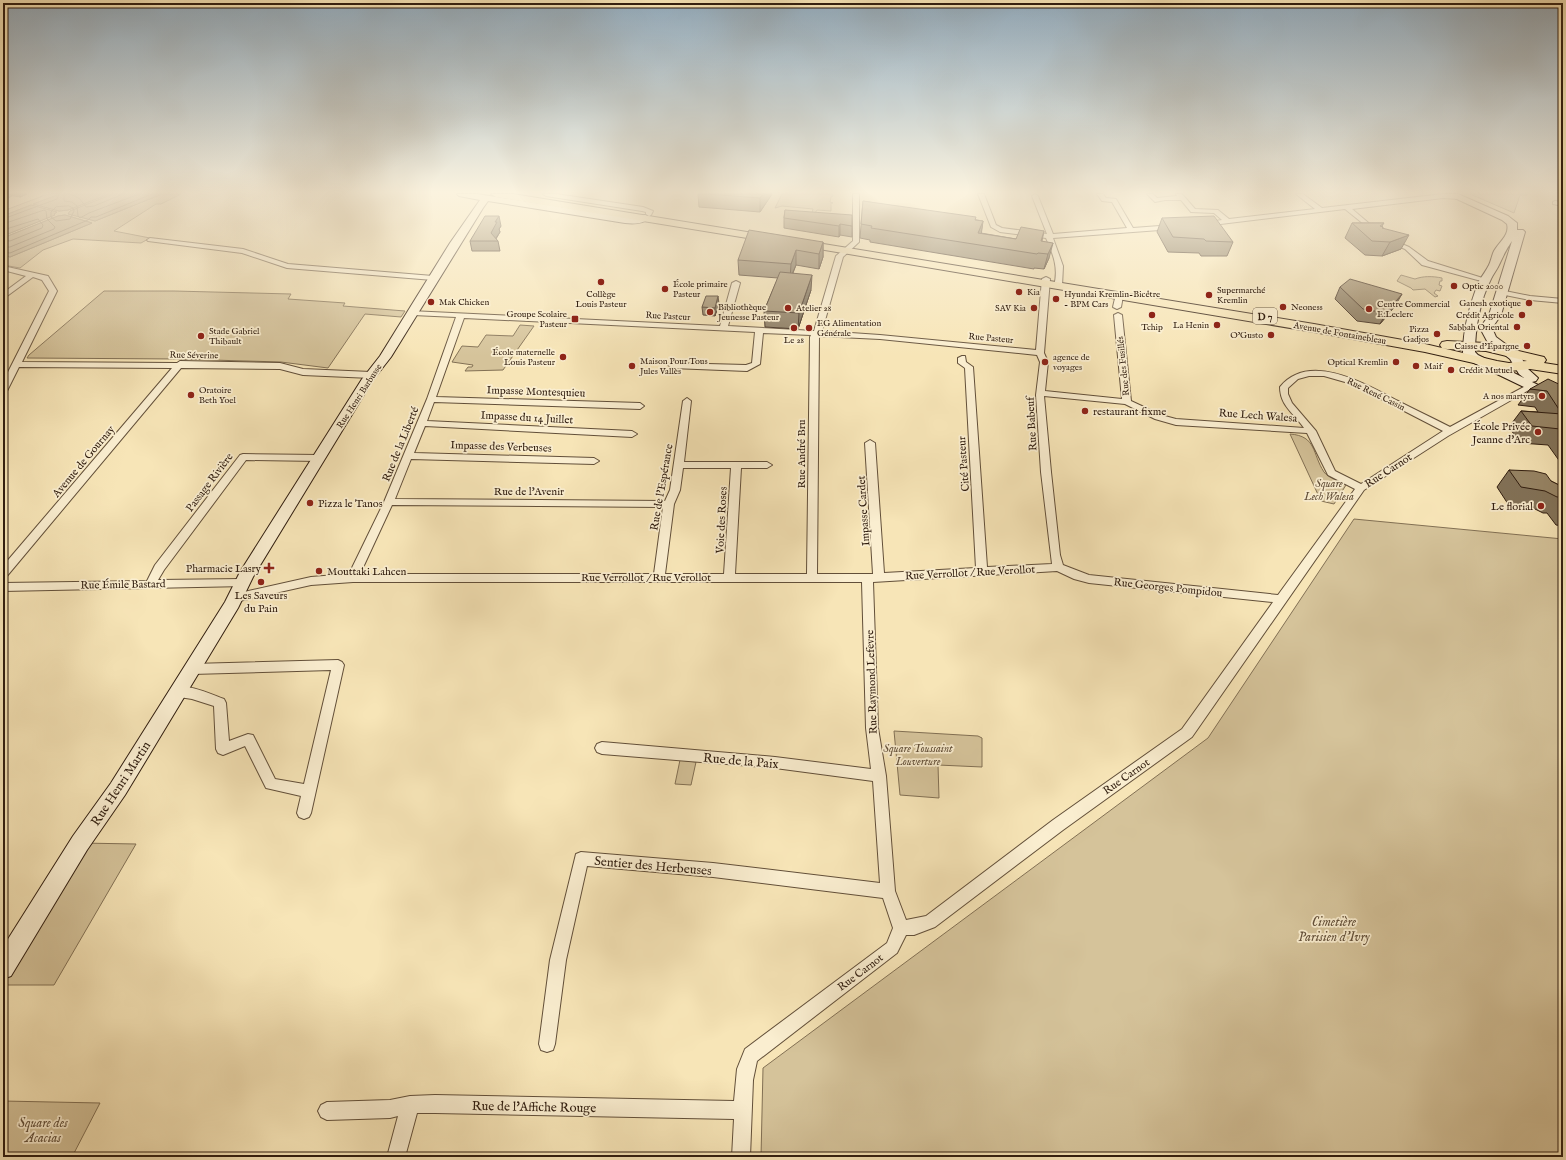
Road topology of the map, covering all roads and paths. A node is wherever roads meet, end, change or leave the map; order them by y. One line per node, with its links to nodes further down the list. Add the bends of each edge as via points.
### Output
1 (219, 248): 13 (street, via 243,251 287,266)
2 (452, 248): 13 (main road, Rue Henri Barbusse)
3 (844, 248): 9 (main road, D 7)
4 (845, 248): 9 (main road, D 7)
5 (1054, 248): 17 (street, via 1061,266)
6 (1406, 248): 14 (street, via 1425,263)
7 (1501, 248): 10 (main road)
8 (1514, 248): 18 (main road)
9 (849, 249): 15 (main road, D 7); 27 (street, Rue André Bru, via 840,256)
10 (1497, 257): 14 (main road); 18 (main road, via 1501,263 1495,279)
11 (3, 268): 12 (street)
12 (33, 274): 19 (street); 33 (street, via 45,278 53,291)
13 (433, 278): 23 (main road, Rue Henri Barbusse)
14 (1485, 280): 22 (main road, via 1495,290 1493,300); 28 (main road, via 1473,316)
15 (1045, 282): 17 (main road, Avenue de Fontainebleau / D 7); 30 (street, Rue Babeuf)
16 (736, 283): 25 (street)
17 (1060, 283): 21 (main road, Avenue de Fontainebleau / D 7); 28 (main road, Avenue de Fontainebleau / D 7, via 1444,345)
18 (1503, 292): 20 (street); 22 (main road)
19 (3, 297)
20 (1563, 301)
21 (1118, 306): 32 (main road, Avenue de Fontainebleau / D 7, via 1425,348); 46 (street, Rue des Fusillés)
22 (1498, 306): 29 (main road, via 1486,328 1491,339)
23 (413, 313): 24 (street, Rue Pasteur); 39 (main road, Rue Henri Barbusse)
24 (461, 316): 25 (street, Rue Pasteur); 44 (street, Rue de la Liberté)
25 (723, 329): 26 (street, Rue Pasteur)
26 (759, 331): 27 (street, Rue Pasteur); 36 (street, via 756,364 747,368)
27 (816, 333): 30 (street, Rue Pasteur); 68 (street, Rue André Bru)
28 (1469, 345): 29 (main road, Avenue de Fontainebleau / D 7); 32 (main road, via 1468,351 1471,356)
29 (1508, 352): 35 (main road, Avenue de Fontainebleau / D 7); 37 (main road, via 1515,357)
30 (1040, 353): 42 (street, Rue Babeuf, via 1044,362)
31 (962, 358): 64 (street, Cité Pasteur, via 962,363 969,367)
32 (1485, 363): 37 (main road, Avenue de Fontainebleau / D 7); 40 (main road)
33 (17, 364): 34 (street, Rue Séverine); 41 (street)
34 (180, 364): 39 (street, Rue Séverine, via 280,366 303,372); 65 (street, Avenue de Gournay)
35 (1563, 364)
36 (672, 365)
37 (1520, 367): 38 (main road, Avenue de Fontainebleau / D 7); 40 (main road)
38 (1563, 370)
39 (371, 375): 55 (main road, Rue Henri Barbusse)
40 (1533, 383): 43 (main road); 47 (main road); 51 (street, Rue Carnot)
41 (3, 391)
42 (1040, 393): 46 (street, Rue des Fusillés); 63 (street, Rue Babeuf, via 1046,479)
43 (1563, 396)
44 (431, 399): 48 (street, Impasse Montesquieu); 49 (street, Rue de la Liberté)
45 (687, 401): 57 (street, Rue de l'Espérance)
46 (1127, 402): 50 (street, Rue Lech Walesa, via 1176,422)
47 (1563, 402)
48 (640, 406)
49 (421, 423): 52 (street, Impasse du 14 Juillet); 54 (street, Rue de la Liberté)
50 (1311, 431): 51 (street, Rue René Cassin, via 1304,419 1290,407 1283,396 1284,387 1288,382 1295,377 1311,373 1349,379); 60 (street, Rue Lech Walesa, via 1331,473)
51 (1450, 431): 60 (street, Rue Carnot)
52 (632, 434)
53 (870, 443): 69 (street, Impasse Cardet)
54 (407, 456): 56 (street, Impasse des Verbeuses); 61 (street, Rue de la Liberté)
55 (319, 458): 71 (street, Passage Rivière, via 243,457 159,568); 73 (main road, Rue Henri Barbusse)
56 (594, 461)
57 (678, 465): 58 (street); 62 (street, Rue de l'Espérance, via 675,490)
58 (736, 465): 59 (street); 67 (street, Voie des Roses)
59 (767, 465)
60 (1361, 488): 74 (street, Rue Carnot)
61 (389, 502): 62 (street, Rue de l'Avenir); 70 (street, Rue de la Liberté)
62 (669, 504): 66 (street, Rue de l'Espérance)
63 (1058, 568): 64 (street, Rue Verrollot / Rue Verollot); 74 (street, Rue Georges Pompidou, via 1089,579)
64 (982, 572): 69 (street, Rue Verrollot / Rue Verollot)
65 (3, 573)
66 (659, 577): 67 (street, Rue Verrollot / Rue Verollot); 70 (street, Rue Verrollot / Rue Verollot)
67 (729, 577): 68 (street, Rue Verrollot / Rue Verollot)
68 (812, 577): 69 (street, Rue Verrollot / Rue Verollot)
69 (873, 577): 78 (street, Rue Raymond Lefevre, via 872,728)
70 (353, 578): 73 (street, Rue Verrollot / Rue Verollot)
71 (151, 584): 72 (street, Rue Émile Bastard); 73 (street, Rue Émile Bastard)
72 (3, 586)
73 (239, 590): 75 (main road, Rue Henri Martin)
74 (1281, 599): 82 (street, Rue Carnot, via 1187,733 1058,825 930,922)
75 (200, 668): 76 (main road, Rue Henri Martin); 79 (street, via 338,665)
76 (185, 693): 79 (street, via 220,703 223,749 248,738 271,784); 83 (main road, Rue Henri Martin, via 80,843)
77 (602, 748): 78 (street, Rue de la Paix, via 834,768)
78 (879, 776): 81 (street, Rue Raymond Lefevre)
79 (309, 791): 80 (street)
80 (304, 813)
81 (888, 891): 82 (street, Rue Raymond Lefevre); 84 (street, Sentier des Herbeuses, via 713,870 582,859 558,960)
82 (901, 928): 86 (street, Rue Carnot, via 892,948 751,1055 746,1068)
83 (3, 968)
84 (547, 1044)
85 (410, 1105): 86 (street, Rue de l'Affiche Rouge); 87 (street, Rue de l'Affiche Rouge, via 390,1109); 88 (street)
86 (743, 1110): 89 (street, Rue Carnot)
87 (327, 1111)
88 (396, 1157)
89 (741, 1157)

